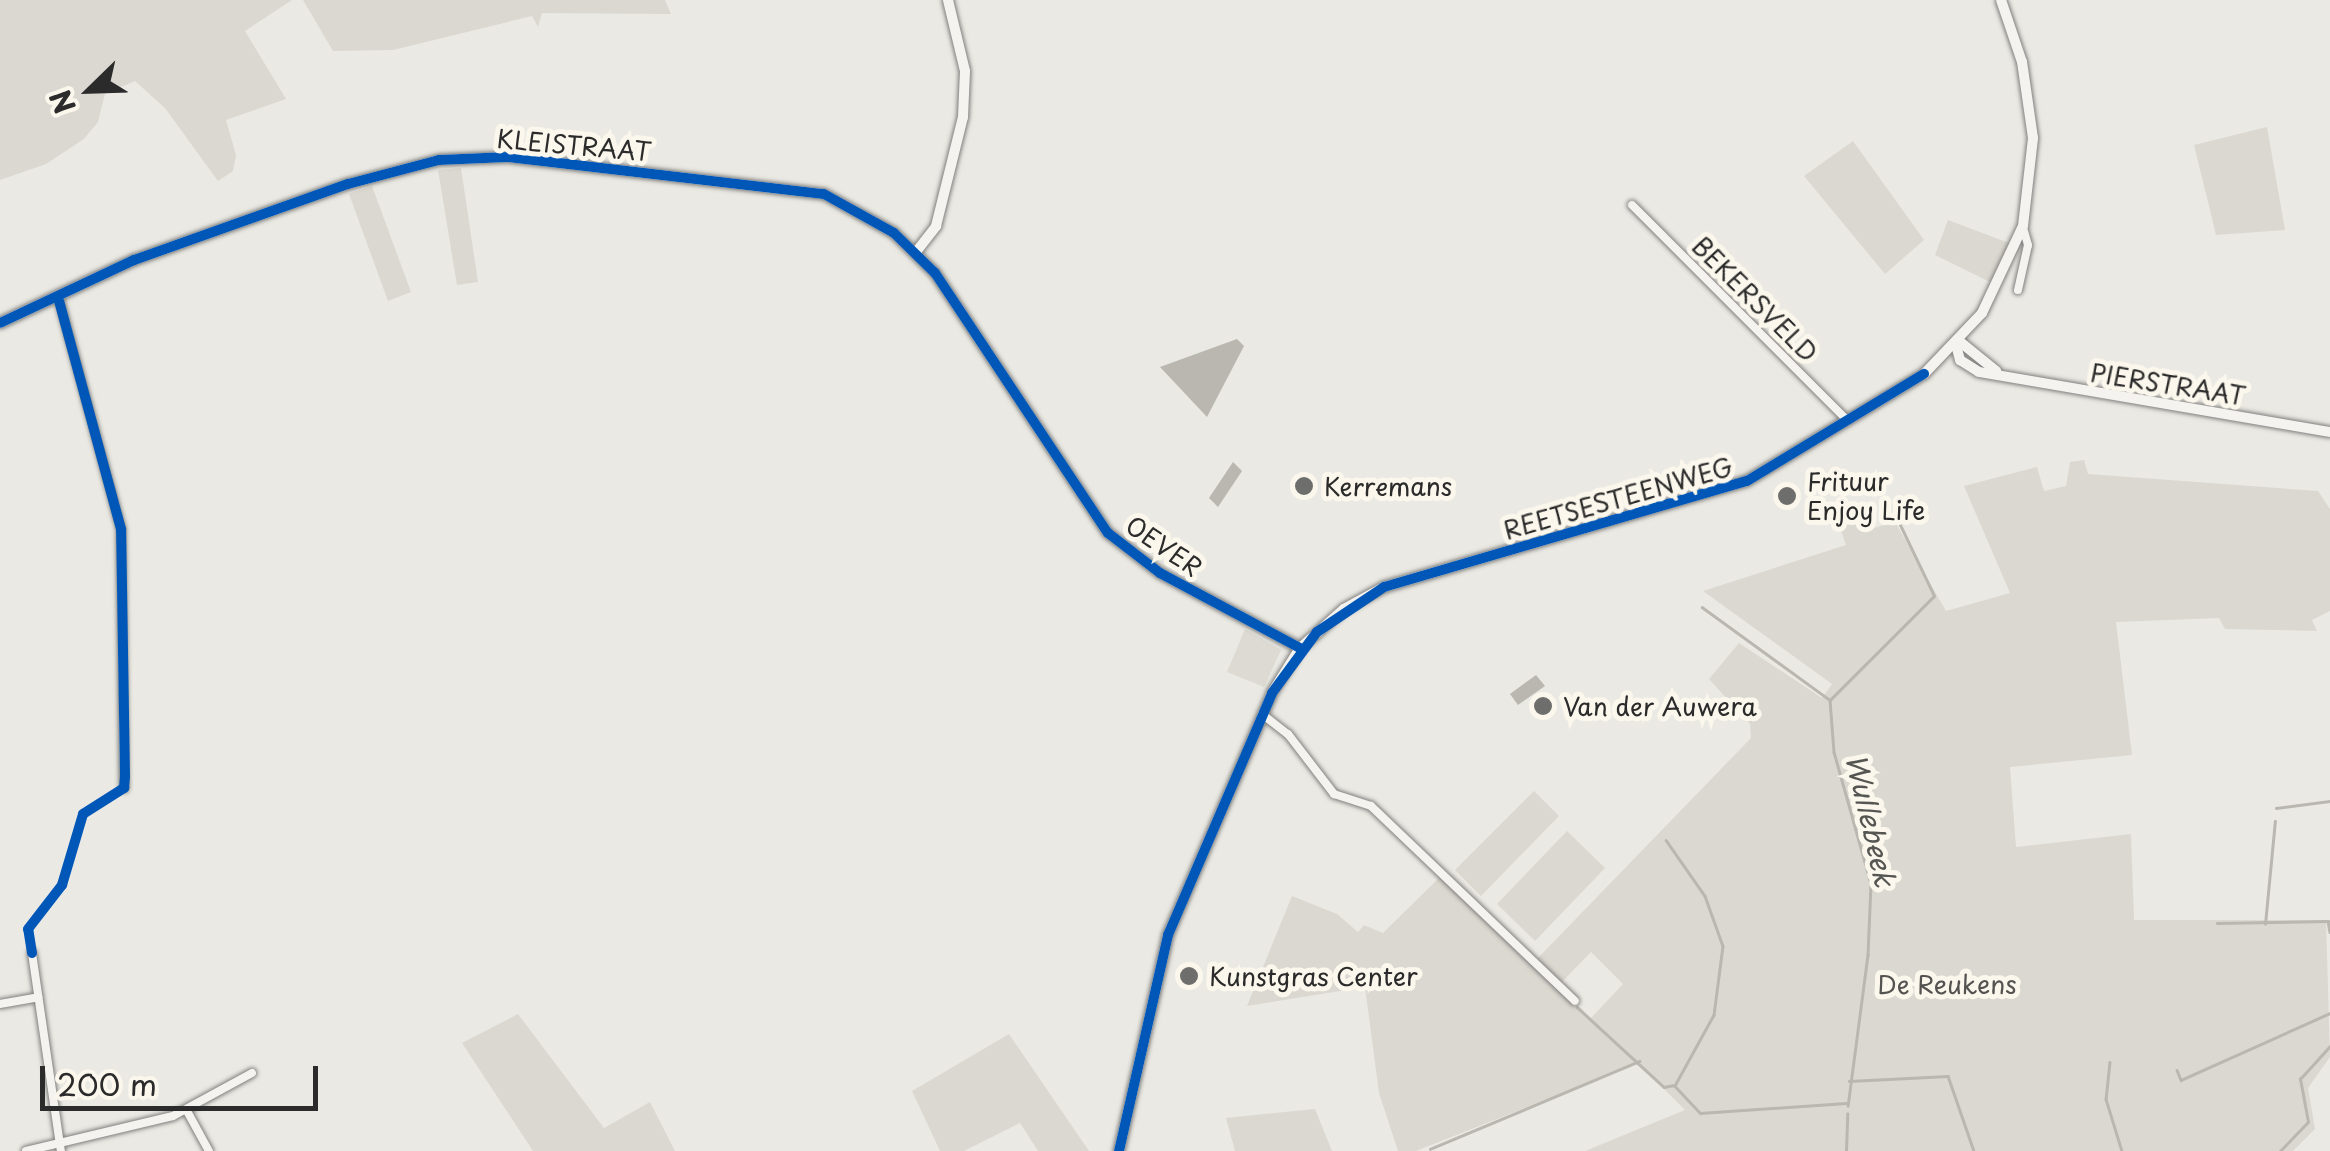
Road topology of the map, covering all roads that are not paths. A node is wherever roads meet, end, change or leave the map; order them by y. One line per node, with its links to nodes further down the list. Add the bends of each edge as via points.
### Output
1 (948, 0): 5 (street, via 966,71 963,117 936,226)
2 (2001, 0): 4 (street, REETSESTEENWEG, via 2022,62 2034,138)
3 (1632, 205): 15 (street, BEKERSVELD)
4 (2022, 226): 6 (street, via 2028,244); 9 (street, REETSESTEENWEG, via 1999,284)
5 (916, 252): 7 (street, KLEISTRAAT, via 857,209 786,186 462,157 348,184); 17 (street, OEVER, via 945,285 1108,533 1160,573)
6 (2018, 290)
7 (58, 295): 8 (street, KLEISTRAAT); 19 (street, via 121,529)
8 (0, 323)
9 (1973, 324): 10 (street, REETSESTEENWEG); 11 (street)
10 (1957, 343): 11 (street); 12 (street); 13 (street, REETSESTEENWEG)
11 (1973, 350): 14 (street)
12 (1960, 360): 13 (street, PIERSTRAAT); 14 (street, PIERSTRAAT, via 1978,372)
13 (1937, 362): 15 (street, REETSESTEENWEG)
14 (2000, 374): 16 (street, PIERSTRAAT)
15 (1850, 422): 17 (street, REETSESTEENWEG, via 1716,494 1384,587 1344,609)
16 (2330, 432)
17 (1300, 648): 18 (street, REETSESTEENWEG)
18 (1262, 714): 22 (street, via 1288,734 1334,794 1371,806); 30 (street, REETSESTEENWEG, via 1168,934)
19 (124, 788)
20 (32, 953): 21 (street)
21 (38, 997): 23 (street); 26 (street)
22 (1575, 1001)
23 (0, 1004)
24 (252, 1074): 25 (street)
25 (187, 1111): 26 (street); 29 (street)
26 (58, 1141): 27 (street); 28 (street)
27 (26, 1151)
28 (61, 1151)
29 (209, 1151)
30 (1119, 1151)

